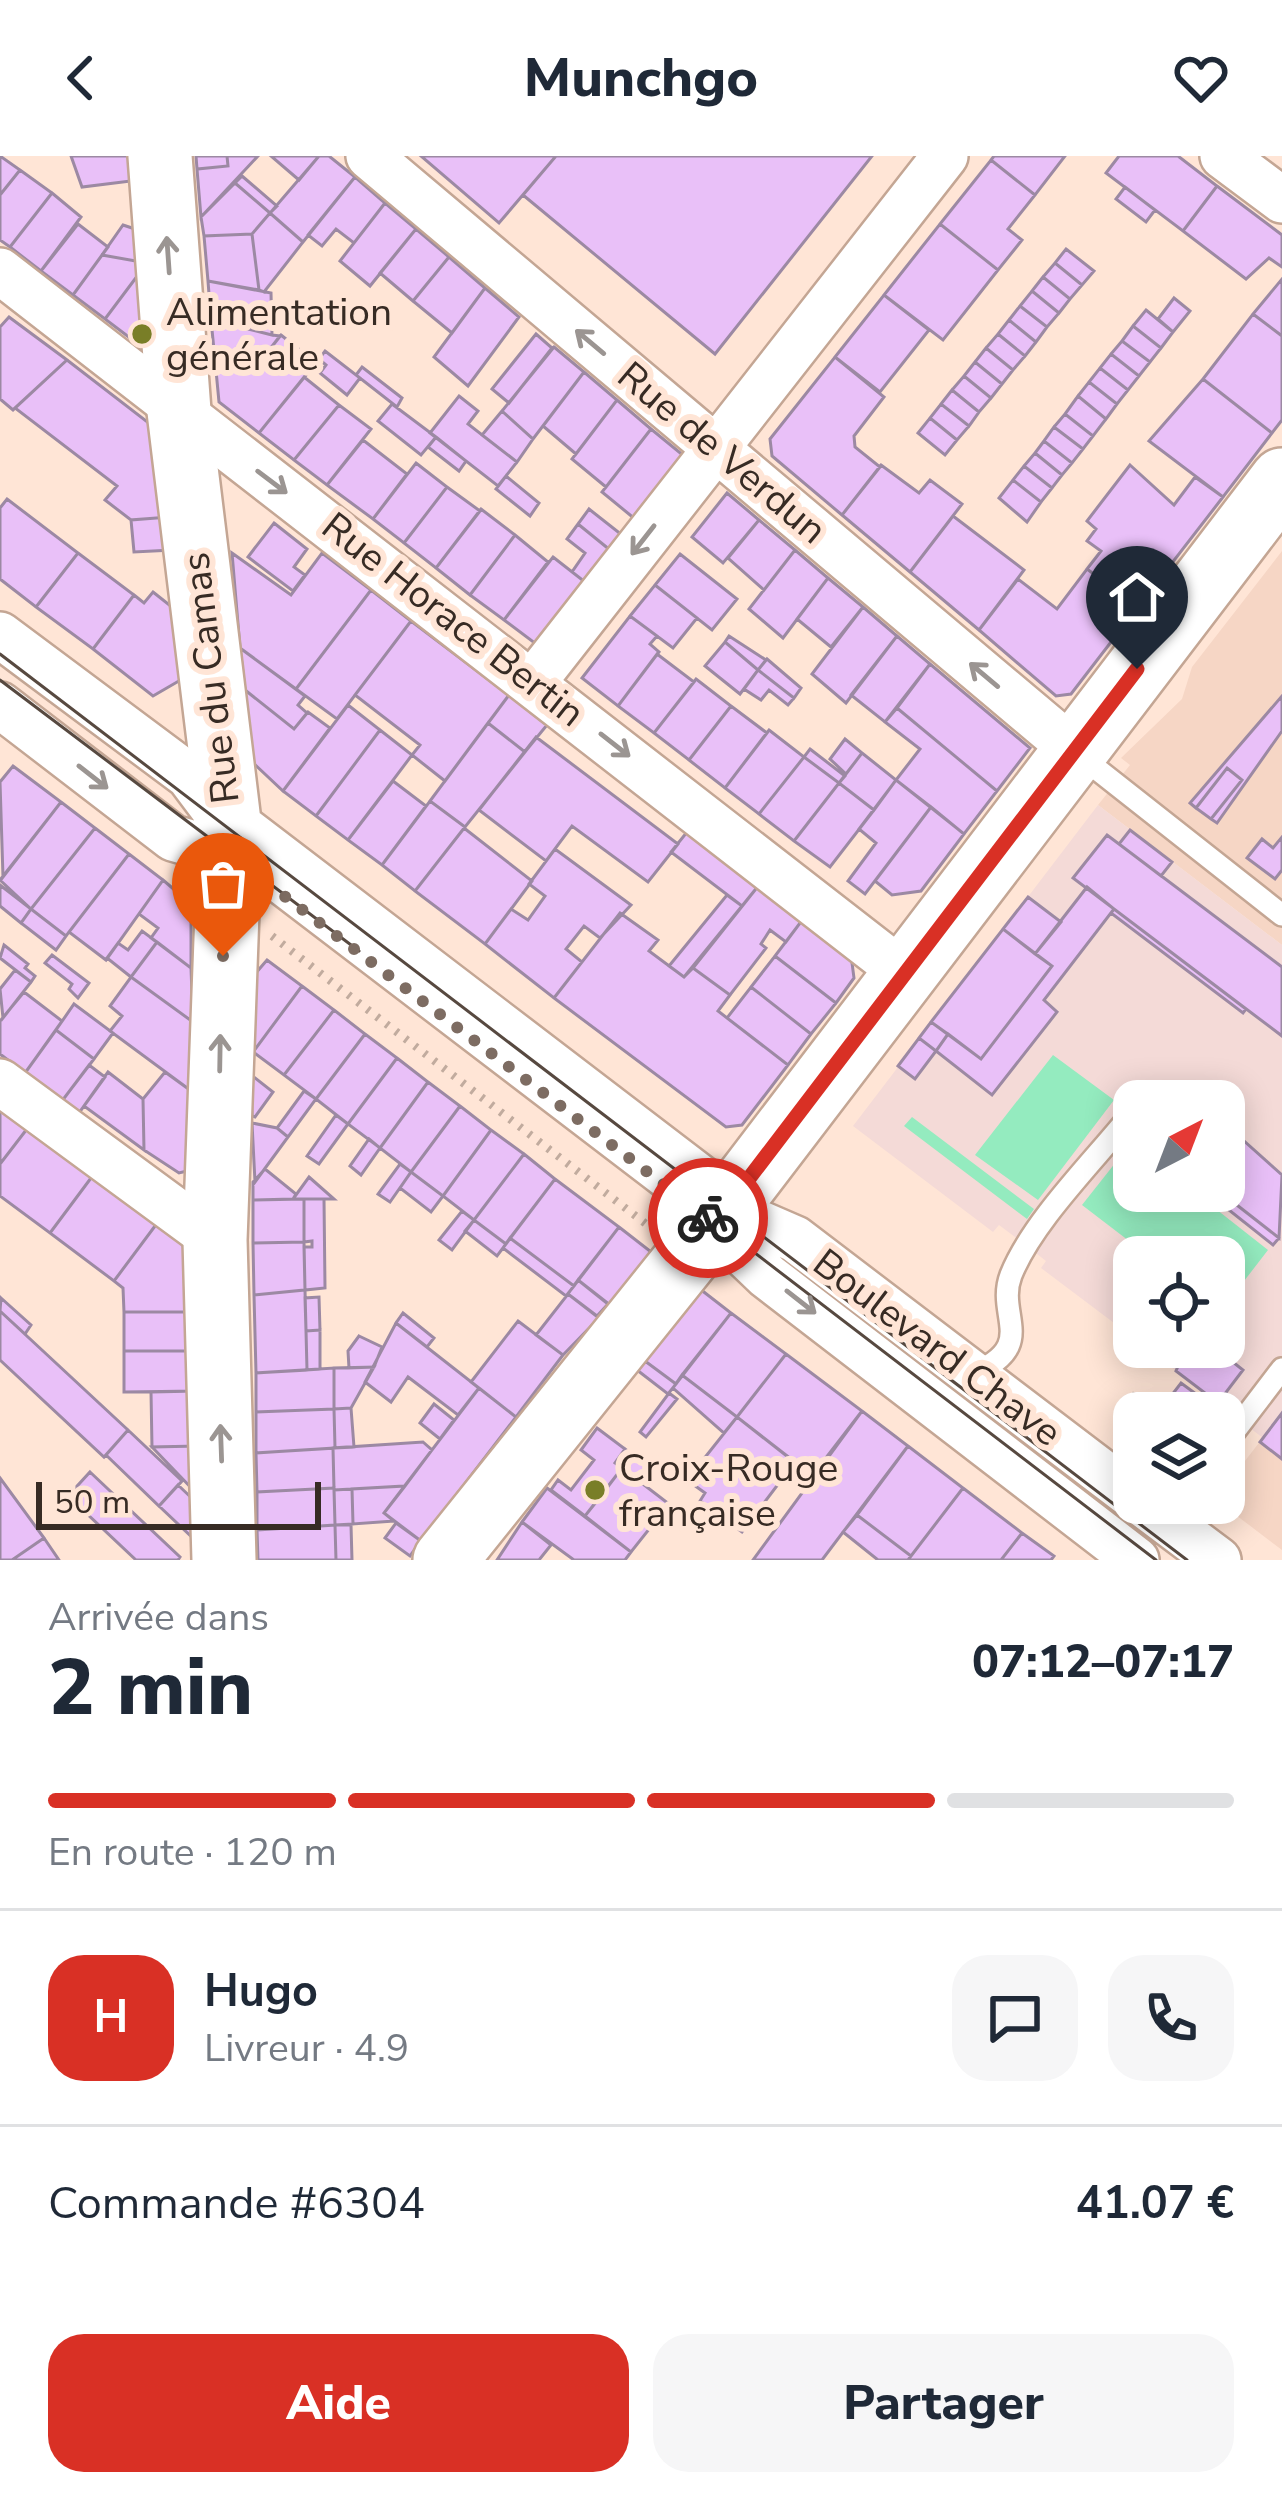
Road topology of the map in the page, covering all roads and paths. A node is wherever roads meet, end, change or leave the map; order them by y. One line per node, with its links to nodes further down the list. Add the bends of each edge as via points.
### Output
1 (160, 156): 7 (street, Rue du Camas, one-way to 1)
2 (369, 156): 8 (street, Rue de Verdun, one-way to 2)
3 (945, 156): 8 (street)
4 (1231, 158): 5 (street)
5 (1282, 200)
6 (0, 272): 7 (street, Rue Horace Bertin)
7 (179, 411): 11 (street, Rue Horace Bertin, one-way to 11); 14 (street, Rue du Camas)
8 (715, 447): 11 (street, one-way to 11); 13 (street, Rue de Verdun, one-way to 8)
9 (1282, 480): 13 (street)
10 (0, 635): 14 (street, Boulevard Chave, via 189,776)
11 (534, 681): 17 (street, Rue Horace Bertin, one-way to 17)
12 (0, 705): 14 (street, Boulevard Chave, one-way to 14, via 173,838)
13 (1074, 750): 15 (lane); 17 (street)
14 (229, 842): 22 (street, Boulevard Chave); 23 (street, Rue du Camas, one-way to 14)
15 (1282, 915)
16 (255, 922): 21 (path)
17 (904, 973): 22 (street)
18 (0, 1082): 23 (street)
19 (1113, 1137): 25 (lane, via 1027,1246 1009,1280 1015,1324 1007,1348)
20 (543, 1139): 21 (path)
21 (563, 1164): 22 (path)
22 (703, 1224): 25 (street, Boulevard Chave, via 795,1239); 30 (street); 31 (street, Boulevard Chave, one-way to 31)
23 (215, 1240): 29 (street, Rue du Camas, one-way to 23)
24 (1282, 1369): 26 (lane)
25 (970, 1376): 27 (street, Boulevard Chave)
26 (1245, 1417)
27 (1113, 1476)
28 (1177, 1524): 32 (street, Boulevard Chave)
29 (224, 1560)
30 (445, 1560)
31 (1136, 1560)
32 (1218, 1560)

